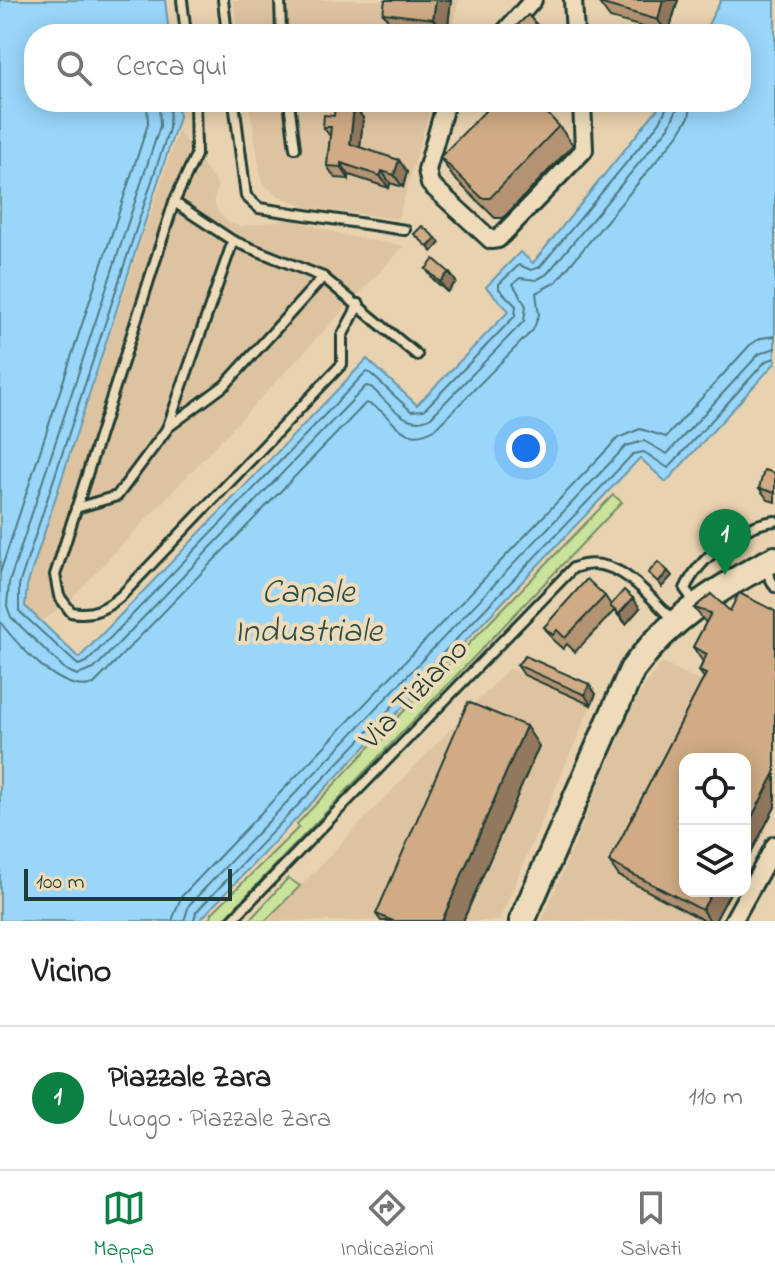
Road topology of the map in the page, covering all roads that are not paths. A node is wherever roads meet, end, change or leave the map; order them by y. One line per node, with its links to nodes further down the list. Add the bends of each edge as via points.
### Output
1 (182, 0): 6 (lane)
2 (223, 0): 7 (lane)
3 (280, 0): 8 (lane)
4 (533, 0): 9 (street)
5 (573, 0): 10 (street)
6 (185, 24)
7 (226, 24)
8 (281, 24)
9 (512, 24)
10 (574, 24)
11 (195, 112): 19 (lane, via 196,155)
12 (235, 112): 20 (lane, via 246,196 259,208)
13 (290, 112): 16 (lane)
14 (443, 112): 18 (street, via 427,170)
15 (582, 112): 18 (street, via 584,150 498,239 486,237)
16 (295, 148)
17 (451, 164): 18 (street)
18 (430, 184)
19 (174, 202): 21 (lane); 26 (lane)
20 (405, 230)
21 (233, 241): 22 (lane); 25 (lane)
22 (323, 277): 23 (lane); 25 (lane, via 225,385)
23 (359, 304): 24 (lane); 26 (lane, via 342,336 342,364 122,595 107,608 84,615 71,612 59,596 55,575)
24 (417, 355)
25 (167, 429): 26 (lane, via 117,496)
26 (76, 508)
27 (775, 521): 30 (lane, via 742,529 690,577)
28 (769, 562): 29 (lane); 30 (main road)
29 (775, 587)
30 (685, 616): 32 (lane, Via Tiziano, via 651,598 612,567 594,562 573,568); 33 (main road, via 646,650 617,698)
31 (775, 845): 34 (street)
32 (231, 921)
33 (522, 921)
34 (733, 921)

